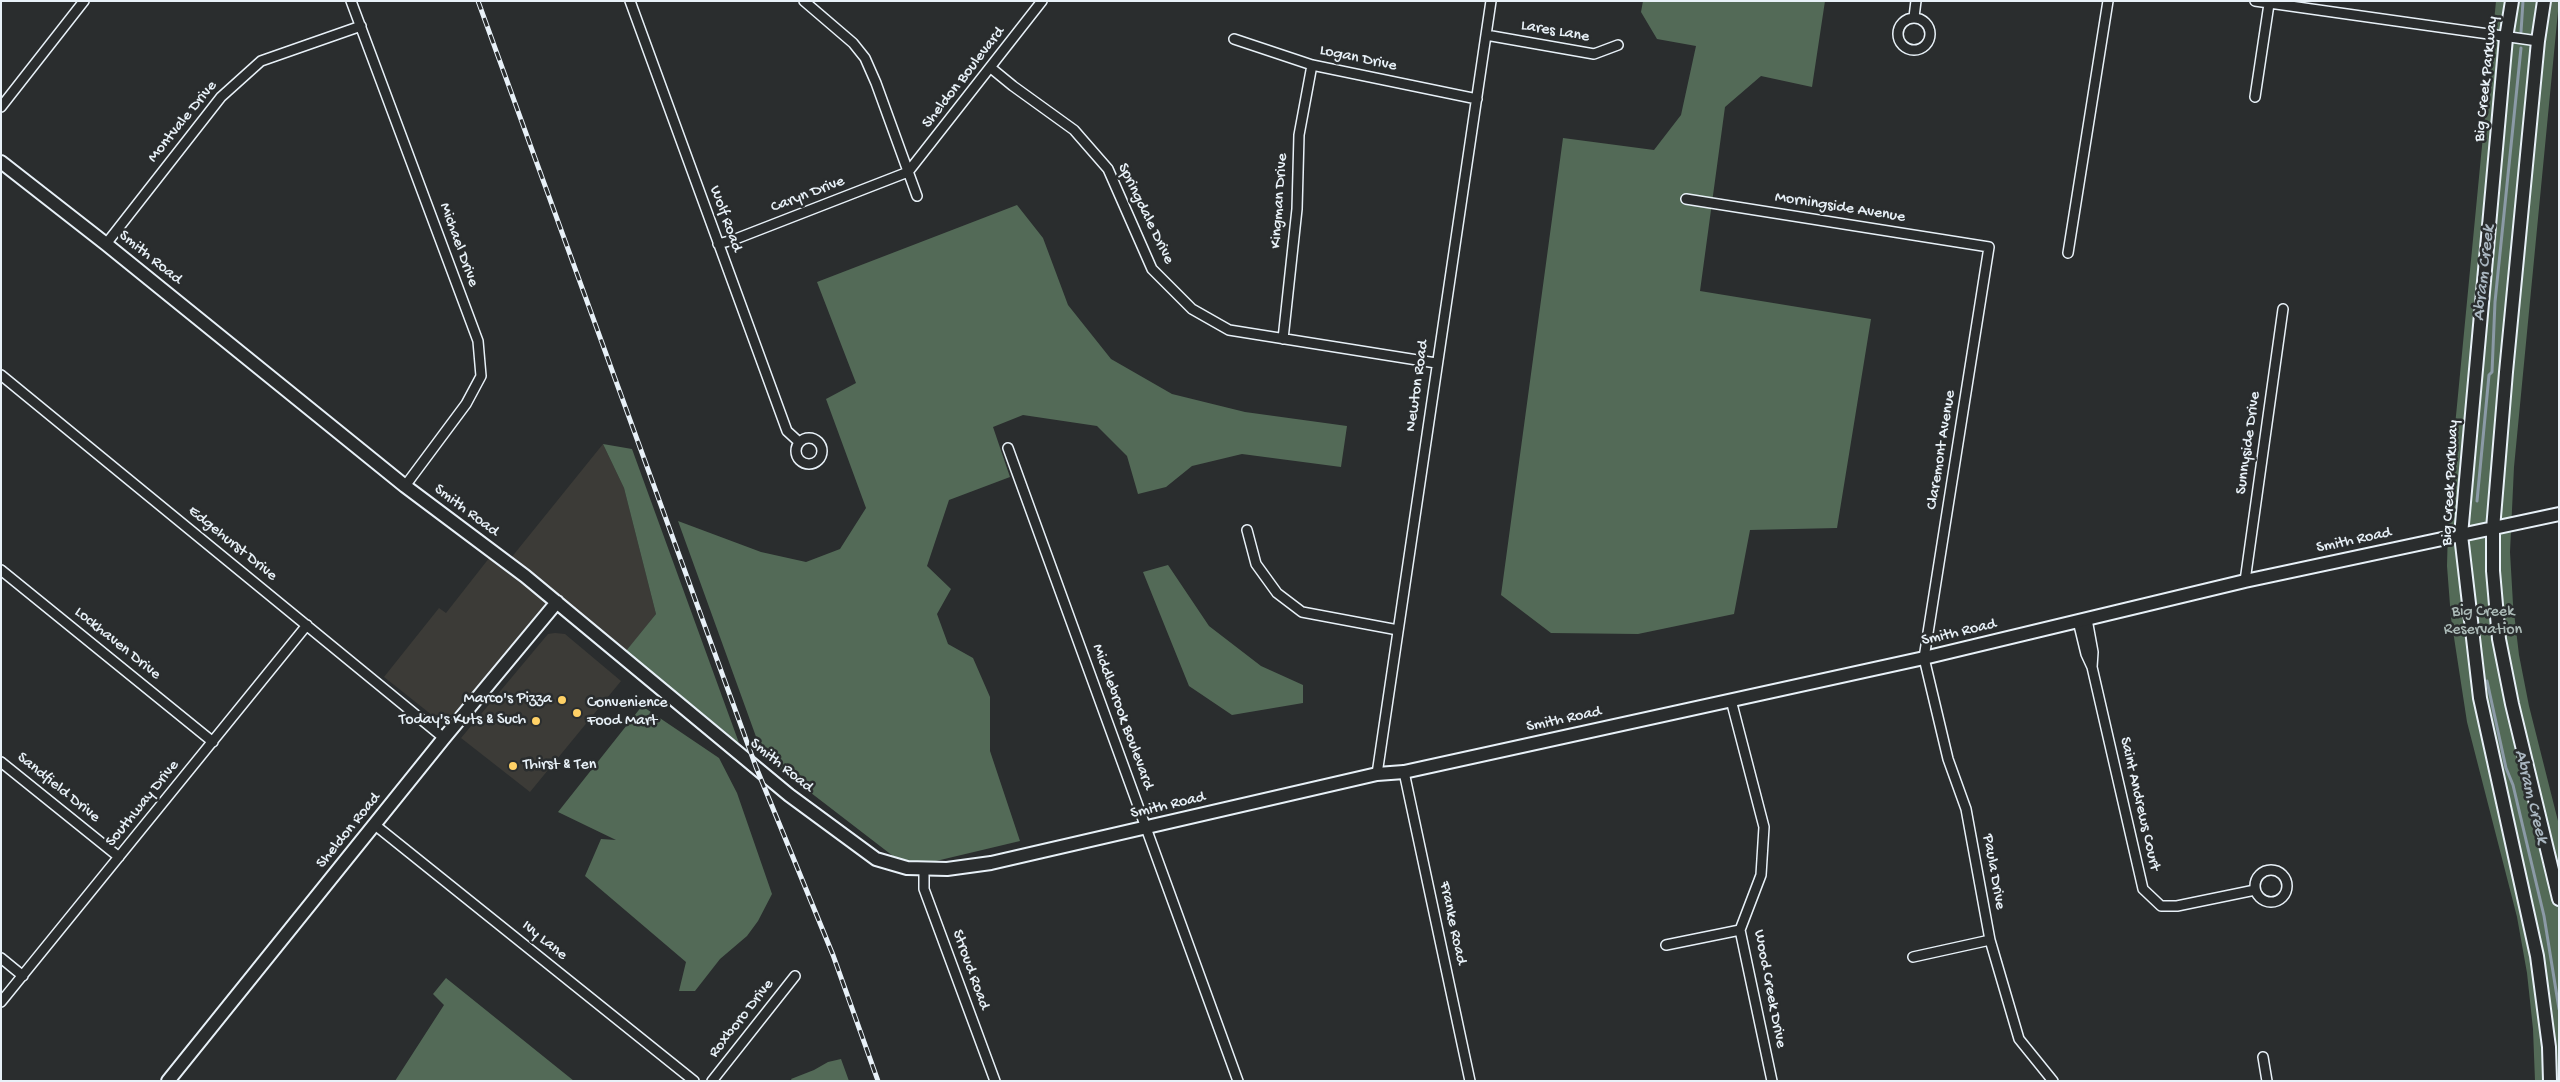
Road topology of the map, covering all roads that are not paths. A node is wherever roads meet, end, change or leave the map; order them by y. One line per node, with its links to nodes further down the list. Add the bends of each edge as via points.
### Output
1 (352, 1): 14 (street, Michael Drive)
2 (630, 1): 30 (street, Wolf Road)
3 (804, 1): 26 (street, via 853,43 864,58)
4 (1042, 1): 21 (street, Sheldon Boulevard)
5 (1491, 1): 15 (street, Newton Road)
6 (1916, 1): 13 (street)
7 (2108, 1): 32 (street)
8 (2255, 1): 12 (street)
9 (2512, 1): 16 (main road, Big Creek Parkway)
10 (2544, 1): 18 (main road)
11 (79, 3): 24 (street)
12 (2269, 4): 16 (street); 22 (street)
13 (1914, 17)
14 (360, 26): 29 (street, Montvale Drive, via 261,60 221,97); 39 (street, Michael Drive, via 478,341 481,376 466,404)
15 (1486, 35): 19 (street, Lares Lane, via 1594,54); 23 (street, Newton Road)
16 (2506, 38): 18 (street); 43 (main road, Big Creek Parkway)
17 (1234, 39): 20 (street, Logan Drive)
18 (2538, 41): 41 (main road)
19 (1618, 45)
20 (1312, 65): 23 (street, Logan Drive); 34 (street, Kingman Drive, via 1299,134 1297,208)
21 (992, 68): 26 (street, Sheldon Boulevard); 34 (street, Springdale Drive, via 1074,130 1108,169 1152,269 1192,309 1229,330)
22 (2255, 97)
23 (1477, 100): 35 (street, Newton Road)
24 (1, 107)
25 (1, 162): 29 (main road, Smith Road)
26 (908, 172): 27 (street); 30 (street, Caryn Drive)
27 (917, 196)
28 (1686, 199): 31 (street, Morningside Avenue)
29 (106, 244): 39 (main road, Smith Road)
30 (718, 244): 37 (street, Wolf Road, via 786,431)
31 (1989, 247): 50 (street, Claremont Avenue)
32 (2068, 253)
33 (2283, 309): 45 (street, Sunnyside Drive)
34 (1283, 339): 35 (street, Springdale Drive)
35 (1436, 363): 49 (street, Newton Road)
36 (1, 375): 48 (street, Edgehurst Drive)
37 (799, 442)
38 (1008, 448): 58 (street, Middlebrook Boulevard)
39 (405, 486): 46 (main road, Smith Road)
40 (2559, 514): 41 (main road, Smith Road)
41 (2493, 529): 43 (main road, Smith Road); 62 (main road, via 2493,572 2500,639 2512,704)
42 (1247, 530): 49 (street, via 1256,564 1277,593 1302,612)
43 (2461, 535): 45 (main road, Smith Road); 81 (main road, Big Creek Parkway, via 2480,698 2537,956)
44 (1, 570): 53 (street, Lockhaven Drive)
45 (2245, 581): 47 (main road, Smith Road)
46 (557, 602): 52 (main road, Sheldon Road); 60 (main road, Smith Road, via 789,795 858,847 889,864)
47 (2082, 620): 50 (main road, Smith Road); 61 (street, Saint Andrews Court, via 2086,654 2092,667 2143,889 2161,906 2177,906)
48 (307, 625): 52 (street, Edgehurst Drive); 53 (street, Southway Drive)
49 (1398, 630): 56 (street, Newton Road)
50 (1924, 658): 51 (main road, Smith Road); 64 (street, Paula Drive, via 1948,759 1966,809)
51 (1731, 700): 55 (main road, Smith Road); 63 (street, Wood Creek Drive, via 1764,827 1761,875)
52 (444, 738): 57 (main road, Sheldon Road)
53 (213, 742): 59 (street, Southway Drive)
54 (1, 762): 59 (street, Sandfield Drive)
55 (1404, 772): 56 (main road, Smith Road); 77 (street, Franke Road)
56 (1377, 774): 58 (main road, Smith Road)
57 (374, 825): 72 (main road, Sheldon Road); 73 (street, Ivy Lane)
58 (1146, 827): 60 (main road, Smith Road, via 991,863); 76 (street, Middlebrook Boulevard)
59 (119, 857): 68 (street, Southway Drive)
60 (924, 870): 75 (street, Stroud Road, via 924,889)
61 (2255, 890)
62 (2559, 899)
63 (1740, 930): 65 (street); 78 (street, Wood Creek Drive)
64 (1990, 940): 66 (street); 79 (street, Paula Drive, via 2019,1039)
65 (1666, 944)
66 (1913, 957)
67 (1, 958): 68 (street)
68 (22, 976): 70 (street, Southway Drive)
69 (795, 976): 74 (street, Roxboro Drive)
70 (1, 1002)
71 (2263, 1057): 80 (street)
72 (168, 1081)
73 (694, 1081)
74 (712, 1081)
75 (995, 1081)
76 (1238, 1081)
77 (1470, 1081)
78 (1772, 1081)
79 (2053, 1081)
80 (2267, 1081)
81 (2550, 1081)

